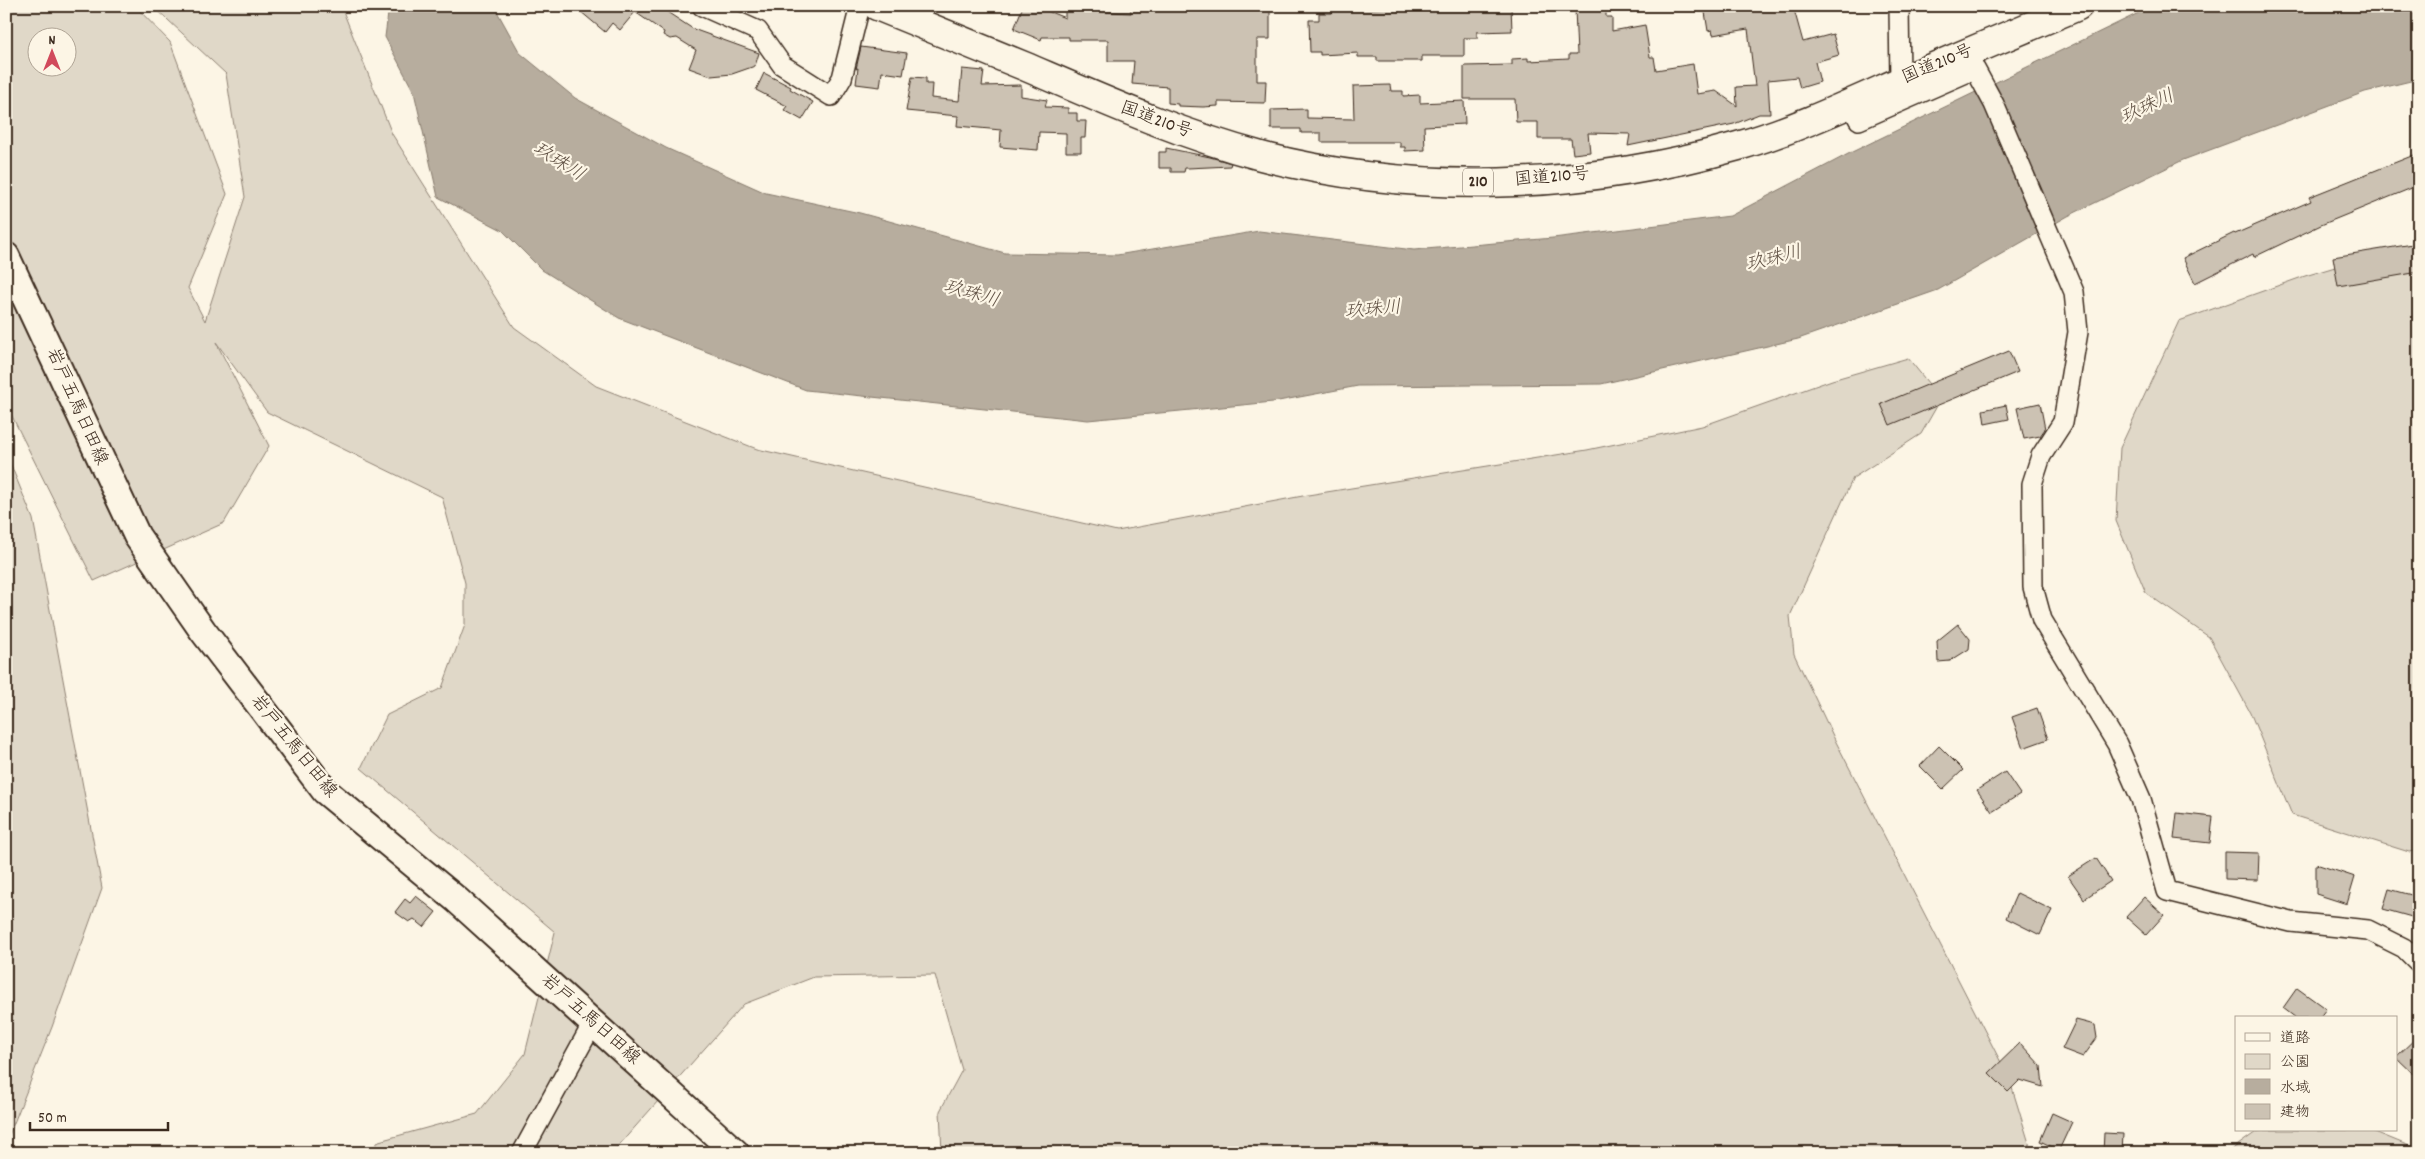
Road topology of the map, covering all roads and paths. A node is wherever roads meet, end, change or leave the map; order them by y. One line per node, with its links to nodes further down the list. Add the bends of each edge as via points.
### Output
1 (702, 6): 2 (street, via 758,31 782,65 832,96 842,78)
2 (860, 6)
3 (877, 6): 7 (highway, 国道210号 / 210, via 1107,103 1201,137 1262,156 1340,172 1413,182 1516,182 1623,172 1738,146)
4 (1899, 6): 6 (street)
5 (2078, 6): 6 (highway, 国道210号 / 210)
6 (1900, 82): 7 (highway, 国道210号 / 210)
7 (1850, 103): 9 (street, via 1859,120 1975,69 1994,104 2074,292 2078,332 2063,422 2041,456 2032,484 2033,587 2042,620 2117,744 2141,799 2167,892 2291,922 2368,930 2404,948)
8 (6, 256): 10 (main road, 岩戸五馬日田線, via 137,536 267,716 325,791 457,900)
9 (2419, 963)
10 (593, 1023): 11 (street); 12 (main road, 岩戸五馬日田線)
11 (522, 1153)
12 (736, 1153)

